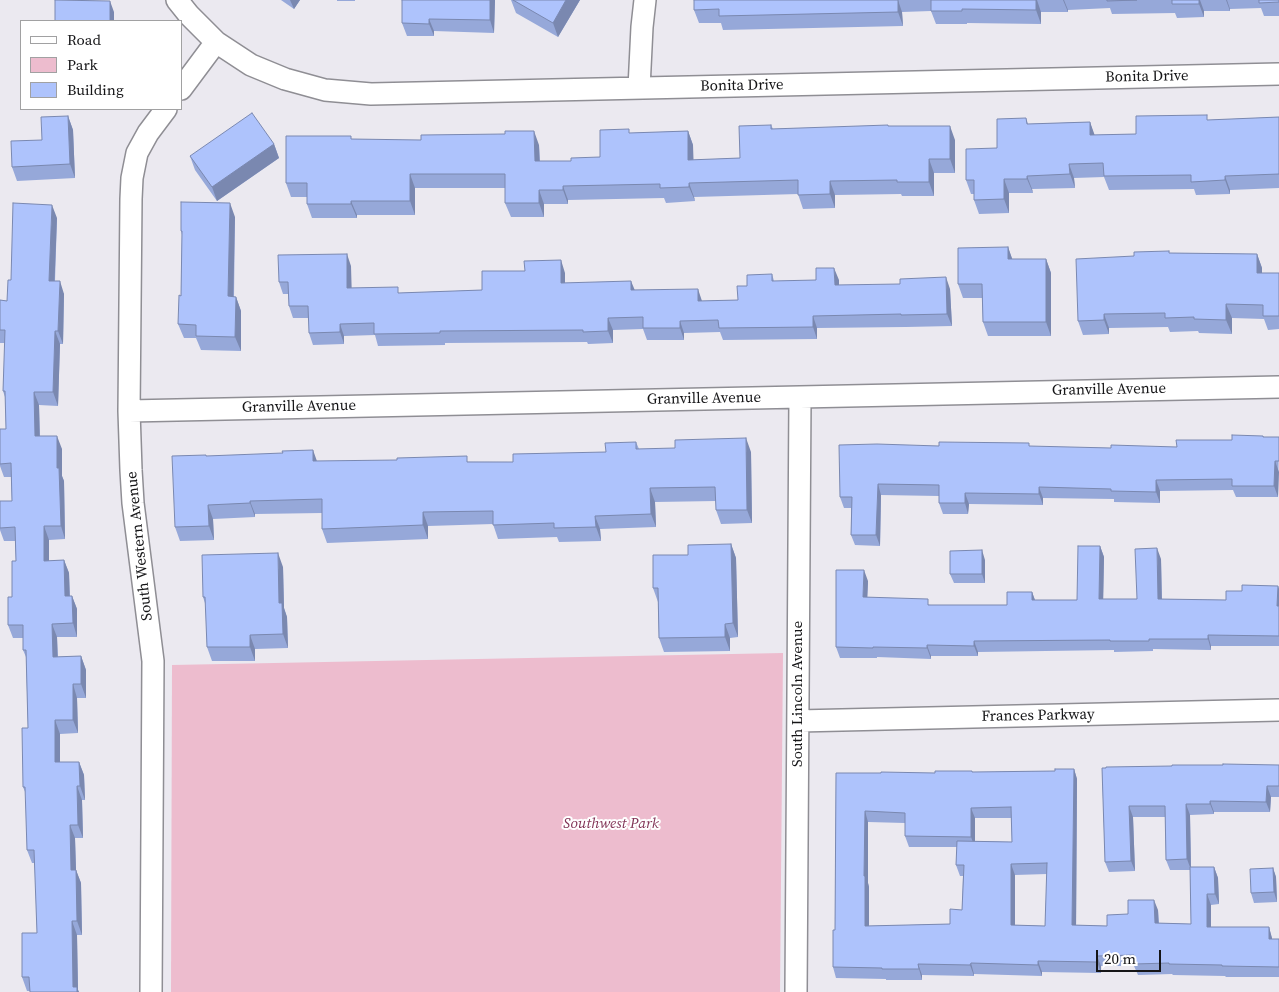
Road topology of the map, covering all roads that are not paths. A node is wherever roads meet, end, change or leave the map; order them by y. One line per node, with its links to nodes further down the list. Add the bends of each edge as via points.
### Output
1 (177, 0): 3 (street)
2 (645, 0): 6 (street)
3 (216, 42): 5 (street); 6 (street, Bonita Drive, via 251,65 325,90 379,94)
4 (1279, 74): 6 (street, Bonita Drive)
5 (182, 88)
6 (639, 88)
7 (165, 110): 10 (street, South Western Avenue, via 138,153 132,178)
8 (1279, 387): 9 (street, Granville Avenue)
9 (800, 397): 10 (street, Granville Avenue); 12 (street, South Lincoln Avenue)
10 (129, 411): 13 (street, South Western Avenue, via 133,503 153,661)
11 (1279, 710): 12 (street, Frances Parkway)
12 (798, 721): 14 (street, South Lincoln Avenue)
13 (151, 992)
14 (796, 992)

